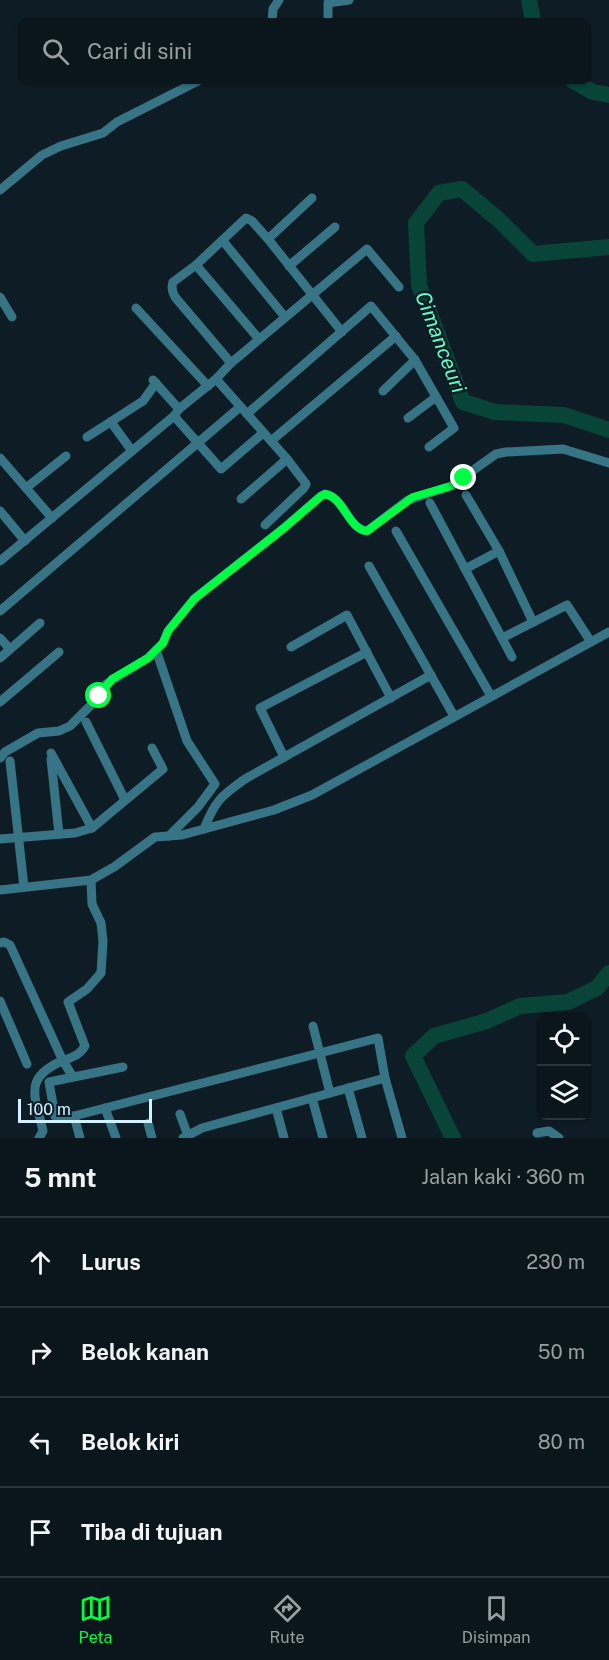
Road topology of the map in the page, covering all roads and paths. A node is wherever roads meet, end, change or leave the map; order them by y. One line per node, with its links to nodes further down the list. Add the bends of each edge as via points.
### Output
1 (279, 0): 3 (street)
2 (349, 0): 4 (street, via 328,3)
3 (272, 18)
4 (328, 18)
5 (192, 84): 6 (street, via 103,133 42,155)
6 (0, 190)
7 (312, 198): 9 (street)
8 (335, 228): 12 (street)
9 (268, 239): 10 (street, via 246,218); 12 (street)
10 (223, 241): 11 (street); 17 (street)
11 (196, 265): 21 (street); 23 (street, via 173,282 172,291)
12 (289, 266): 14 (street)
13 (399, 287): 14 (street, via 367,249)
14 (312, 296): 17 (street); 19 (street)
15 (0, 297): 18 (street)
16 (136, 308): 25 (street)
17 (285, 316): 21 (street)
18 (12, 317)
19 (342, 332): 20 (street, via 371,306); 30 (street)
20 (396, 336): 22 (street); 35 (street)
21 (259, 339): 23 (street)
22 (415, 360): 26 (street); 27 (street)
23 (231, 363): 24 (street)
24 (216, 380): 25 (street); 28 (street)
25 (208, 386): 29 (street)
26 (383, 391)
27 (436, 397): 31 (street); 37 (street, via 454,428)
28 (240, 407): 30 (street); 36 (street)
29 (176, 413): 32 (street, via 154,382 144,401); 36 (street); 38 (street)
30 (247, 414): 33 (street)
31 (408, 418)
32 (111, 422): 34 (street); 38 (street)
33 (263, 433): 35 (street); 36 (street, via 221,469)
34 (87, 437)
35 (271, 441): 41 (street)
36 (197, 444): 56 (street)
37 (429, 447)
38 (132, 451): 48 (street)
39 (66, 456): 43 (street)
40 (0, 458): 43 (street)
41 (288, 459): 45 (street); 49 (street, via 306,486)
42 (609, 462): 65 (street, via 563,449 496,454 451,486 408,500 367,531 360,529 333,497 325,494 194,599)
43 (26, 488): 48 (street)
44 (466, 495): 52 (street)
45 (241, 499)
46 (430, 503): 55 (street)
47 (0, 511): 51 (street)
48 (52, 518): 51 (street)
49 (265, 525)
50 (396, 531): 71 (street)
51 (25, 541): 53 (street)
52 (499, 551): 55 (street); 57 (street)
53 (0, 561)
54 (369, 566): 70 (street)
55 (465, 569): 61 (street)
56 (0, 611)
57 (533, 622): 61 (street); 62 (street, via 567,605)
58 (40, 623): 64 (street)
59 (609, 632): 62 (street)
60 (0, 638): 64 (street)
61 (502, 638): 68 (street)
62 (591, 642): 71 (street)
63 (291, 647): 67 (street, via 347,615)
64 (10, 650): 69 (street)
65 (156, 650): 78 (street, via 106,684 70,726 38,733 5,752); 83 (street, via 187,741 215,784)
66 (59, 652): 73 (street)
67 (367, 652): 72 (street); 77 (street, via 260,708)
68 (512, 657)
69 (0, 658)
70 (431, 675): 72 (street); 74 (street)
71 (491, 696): 74 (street)
72 (391, 698): 77 (street)
73 (0, 702)
74 (454, 716): 81 (street, via 312,795)
75 (86, 722): 79 (street)
76 (152, 748): 79 (street, via 163,769)
77 (284, 757): 81 (street, via 221,795)
78 (5, 759): 84 (street)
79 (125, 800): 80 (street)
80 (92, 828): 82 (street); 82 (street, via 51,753)
81 (204, 829): 83 (street)
82 (59, 834): 84 (street)
83 (169, 836): 86 (street, via 155,837)
84 (18, 837): 85 (street); 87 (street)
85 (0, 839)
86 (91, 880): 87 (street); 93 (street, via 92,904 104,941 101,973 68,1002 85,1046 80,1054)
87 (24, 887): 88 (street)
88 (0, 890)
89 (0, 943): 93 (street, via 10,945)
90 (0, 1001): 94 (street)
91 (313, 1026): 92 (street)
92 (320, 1053): 97 (street, via 378,1038); 99 (street); 101 (street)
93 (63, 1061): 96 (street); 108 (street, via 48,1067 34,1086 43,1131)
94 (27, 1064)
95 (123, 1067): 96 (street)
96 (73, 1077): 104 (street, via 49,1082 56,1116)
97 (385, 1078): 98 (street); 115 (street)
98 (348, 1088): 99 (street); 114 (street)
99 (330, 1093): 100 (street)
100 (312, 1098): 102 (street); 113 (street)
101 (105, 1108): 104 (street); 110 (street)
102 (276, 1108): 107 (street, via 202,1128); 112 (street)
103 (180, 1114): 107 (street)
104 (74, 1116): 109 (street)
105 (148, 1124): 111 (street)
106 (537, 1133): 116 (street, via 549,1131)
107 (186, 1137)
108 (39, 1138)
109 (80, 1138)
110 (116, 1138)
111 (152, 1138)
112 (284, 1138)
113 (323, 1138)
114 (362, 1138)
115 (402, 1138)
116 (559, 1138)

